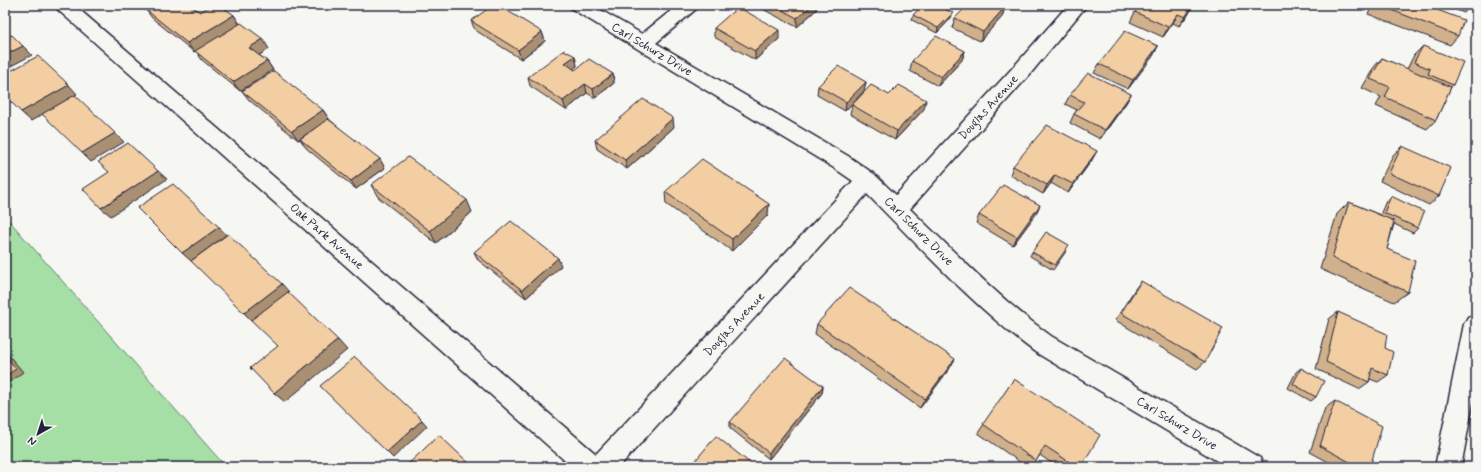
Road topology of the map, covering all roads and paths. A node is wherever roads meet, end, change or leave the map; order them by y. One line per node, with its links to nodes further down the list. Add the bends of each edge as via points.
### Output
1 (63, 5): 9 (street, Oak Park Avenue)
2 (578, 5): 5 (street, Carl Schurz Drive)
3 (690, 5): 5 (street)
4 (1078, 5): 7 (street, Douglas Avenue)
5 (642, 44): 6 (street, Carl Schurz Drive, via 835,158)
6 (867, 180): 7 (street, Carl Schurz Drive); 10 (street, Douglas Avenue)
7 (897, 208): 11 (street, Carl Schurz Drive, via 1014,323 1044,344)
8 (1475, 334): 12 (street)
9 (591, 467)
10 (602, 467)
11 (1251, 467)
12 (1448, 467)

